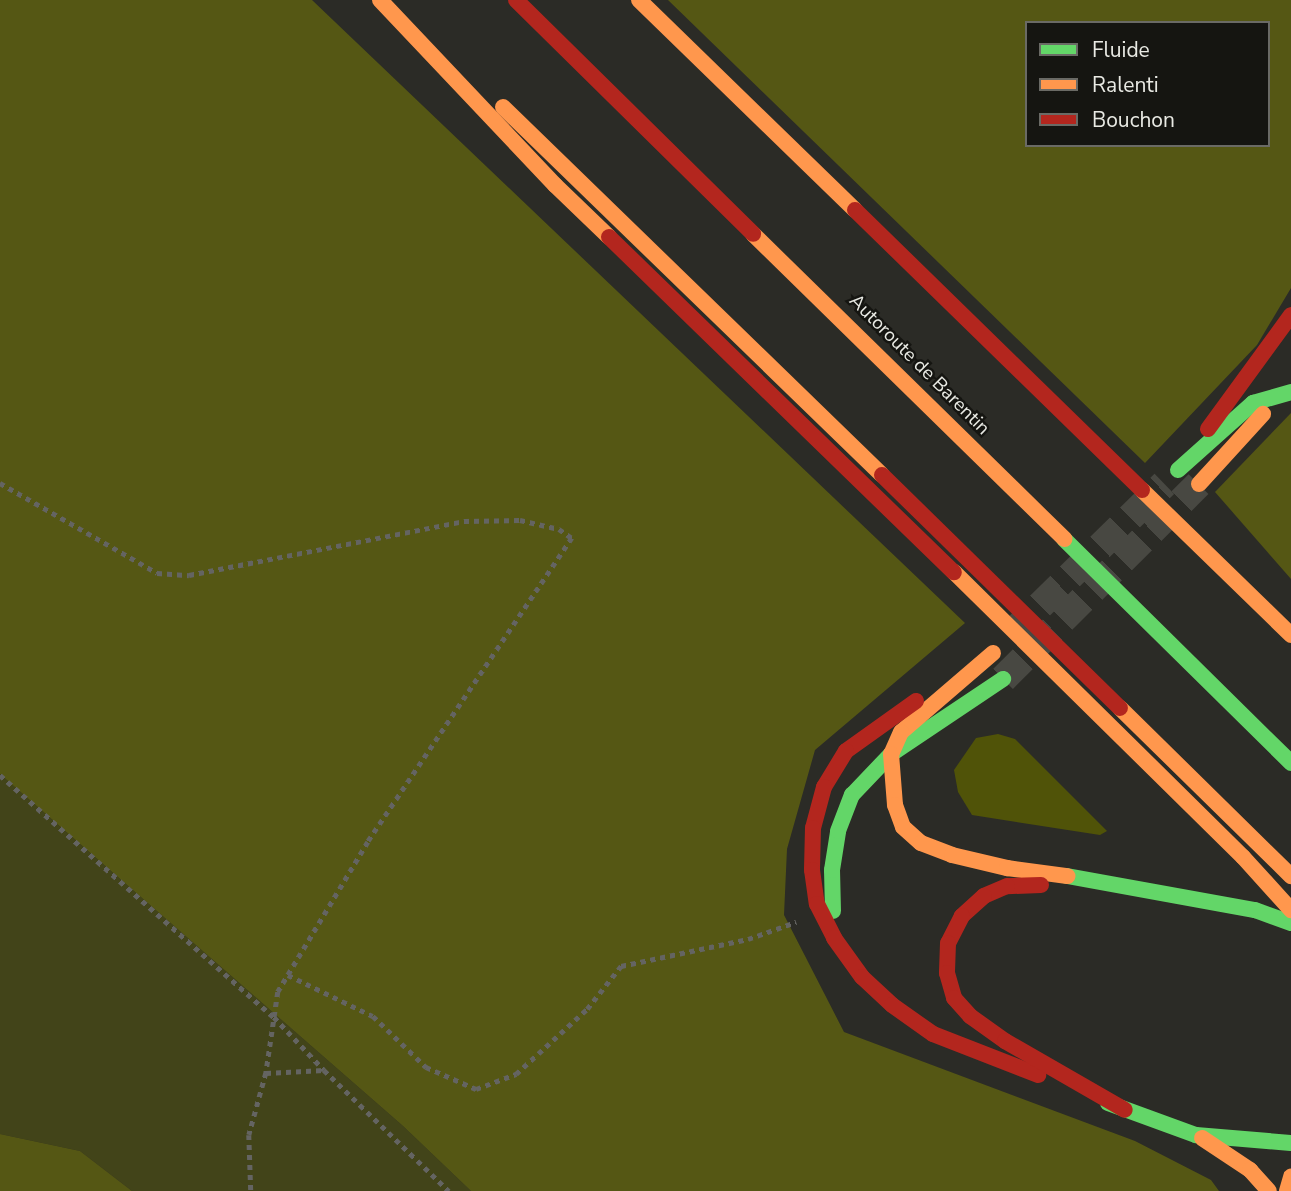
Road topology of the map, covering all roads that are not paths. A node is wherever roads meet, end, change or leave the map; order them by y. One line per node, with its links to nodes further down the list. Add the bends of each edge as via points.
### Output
1 (380, 0): 4 (main road)
2 (516, 0): 12 (main road, Autoroute de Barentin)
3 (639, 0): 9 (main road)
4 (412, 32): 13 (main road, via 534,134); 15 (main road, via 555,185)
5 (1291, 315): 7 (main road, via 1178,470 1253,402)
6 (1291, 378): 7 (main road)
7 (1286, 393): 8 (main road)
8 (1199, 484)
9 (1291, 635)
10 (1003, 679): 11 (main road)
11 (891, 754): 14 (main road, via 895,805 903,827 921,843 1007,868); 17 (main road, via 852,795 838,831 832,870); 17 (main road, via 901,732 993,653 846,751 824,787 813,828 812,870 817,904)
12 (1291, 763)
13 (1291, 876)
14 (1123, 884): 16 (main road, via 1255,910); 18 (main road, via 1007,886 984,896 961,916 948,943 947,973 954,998 971,1016 1005,1041)
15 (1291, 910)
16 (1291, 923)
17 (834, 938): 18 (main road, via 862,977 933,1034)
18 (1125, 1110): 19 (main road)
19 (1196, 1135): 20 (main road); 22 (main road, via 1251,1170)
20 (1291, 1143)
21 (1291, 1177): 23 (main road)
22 (1269, 1191)
23 (1287, 1191)

